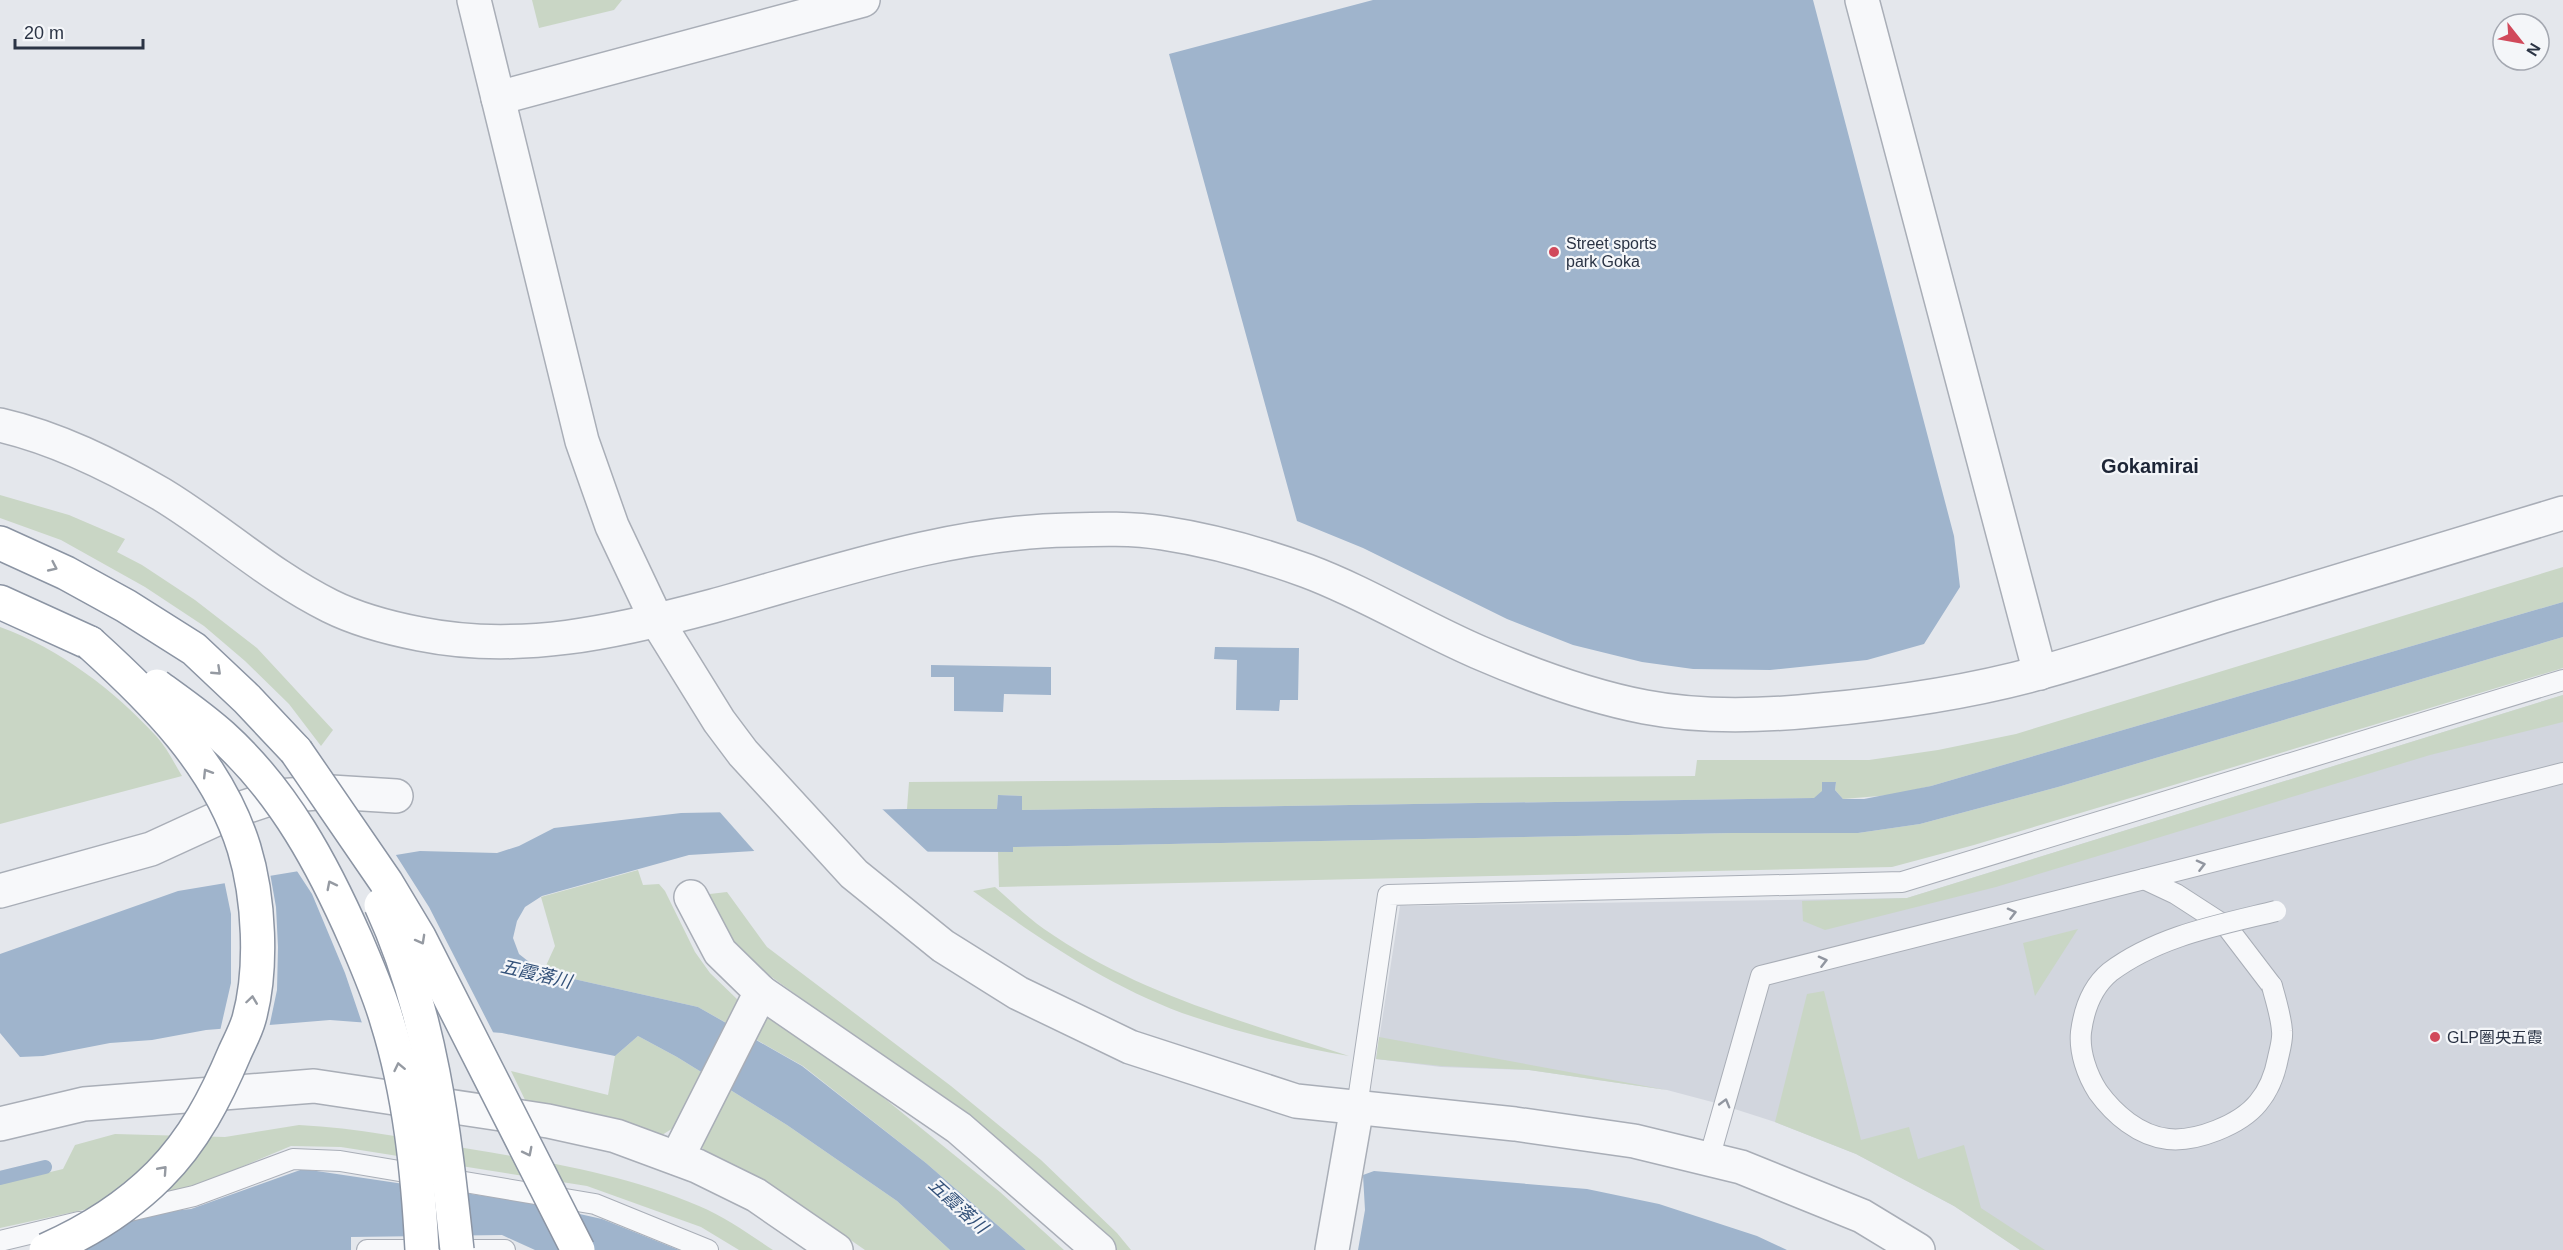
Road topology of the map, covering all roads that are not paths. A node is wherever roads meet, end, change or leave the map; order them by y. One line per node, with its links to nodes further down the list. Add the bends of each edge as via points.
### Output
1 (474, 0): 4 (street)
2 (863, 0): 4 (street)
3 (1862, 0): 11 (street)
4 (498, 98): 9 (street, via 582,441 612,526)
5 (0, 425): 9 (street, via 90,456 165,496 301,591 370,622 467,642 504,643 590,635)
6 (2563, 513): 11 (street)
7 (0, 543): 13 (highway, one-way to 13, via 126,606 194,649)
8 (0, 602): 10 (highway)
9 (657, 621): 11 (street, via 876,561 1019,532 1159,532 1308,572 1488,656 1552,681 1646,707 1772,715 1895,704); 21 (street, via 719,721 762,774 854,874 943,946 1018,993 1130,1047 1296,1101)
10 (90, 643): 26 (highway, one-way to 10, bridge, via 74,1238 122,1207 160,1175 200,1126 249,1019 258,957 255,900 244,847 224,802 176,729 138,686); 28 (highway, one-way to 10, bridge, via 408,1115 387,1020 349,923 311,848 289,813 222,736 139,673)
11 (2040, 673)
12 (2563, 681): 21 (lane, via 1902,882 1388,895)
13 (296, 751): 29 (highway, bridge, via 369,880 395,935 413,989 438,1091); 31 (highway, one-way to 31, bridge, via 419,937)
14 (2563, 773): 16 (lane, one-way to 14)
15 (396, 796): 17 (street, via 331,792 278,796 236,810 151,849)
16 (2144, 879): 19 (lane, bridge, via 2176,894 2227,927 2272,986 2283,1033 2275,1074 2258,1104 2230,1125 2199,1137 2167,1139 2137,1128 2110,1110 2091,1081 2080,1043 2091,995 2108,974 2135,956 2188,933); 24 (lane, one-way to 16, via 1761,976)
17 (0, 891)
18 (691, 897): 20 (street, via 720,952)
19 (2276, 911)
20 (761, 992): 23 (street); 34 (street, via 959,1128)
21 (1357, 1107): 24 (street, via 1515,1124 1623,1140); 35 (street)
22 (0, 1124): 23 (street, via 84,1104 314,1086 548,1121 616,1136)
23 (677, 1158): 33 (street, via 756,1195)
24 (1709, 1159): 36 (street, via 1741,1167 1862,1216)
25 (0, 1241): 32 (lane, via 194,1196 293,1159 340,1161 595,1204)
26 (46, 1250)
27 (367, 1250): 30 (lane)
28 (422, 1250)
29 (457, 1250)
30 (505, 1250)
31 (578, 1250)
32 (708, 1250)
33 (836, 1250)
34 (1099, 1250)
35 (1332, 1250)
36 (1917, 1250)

